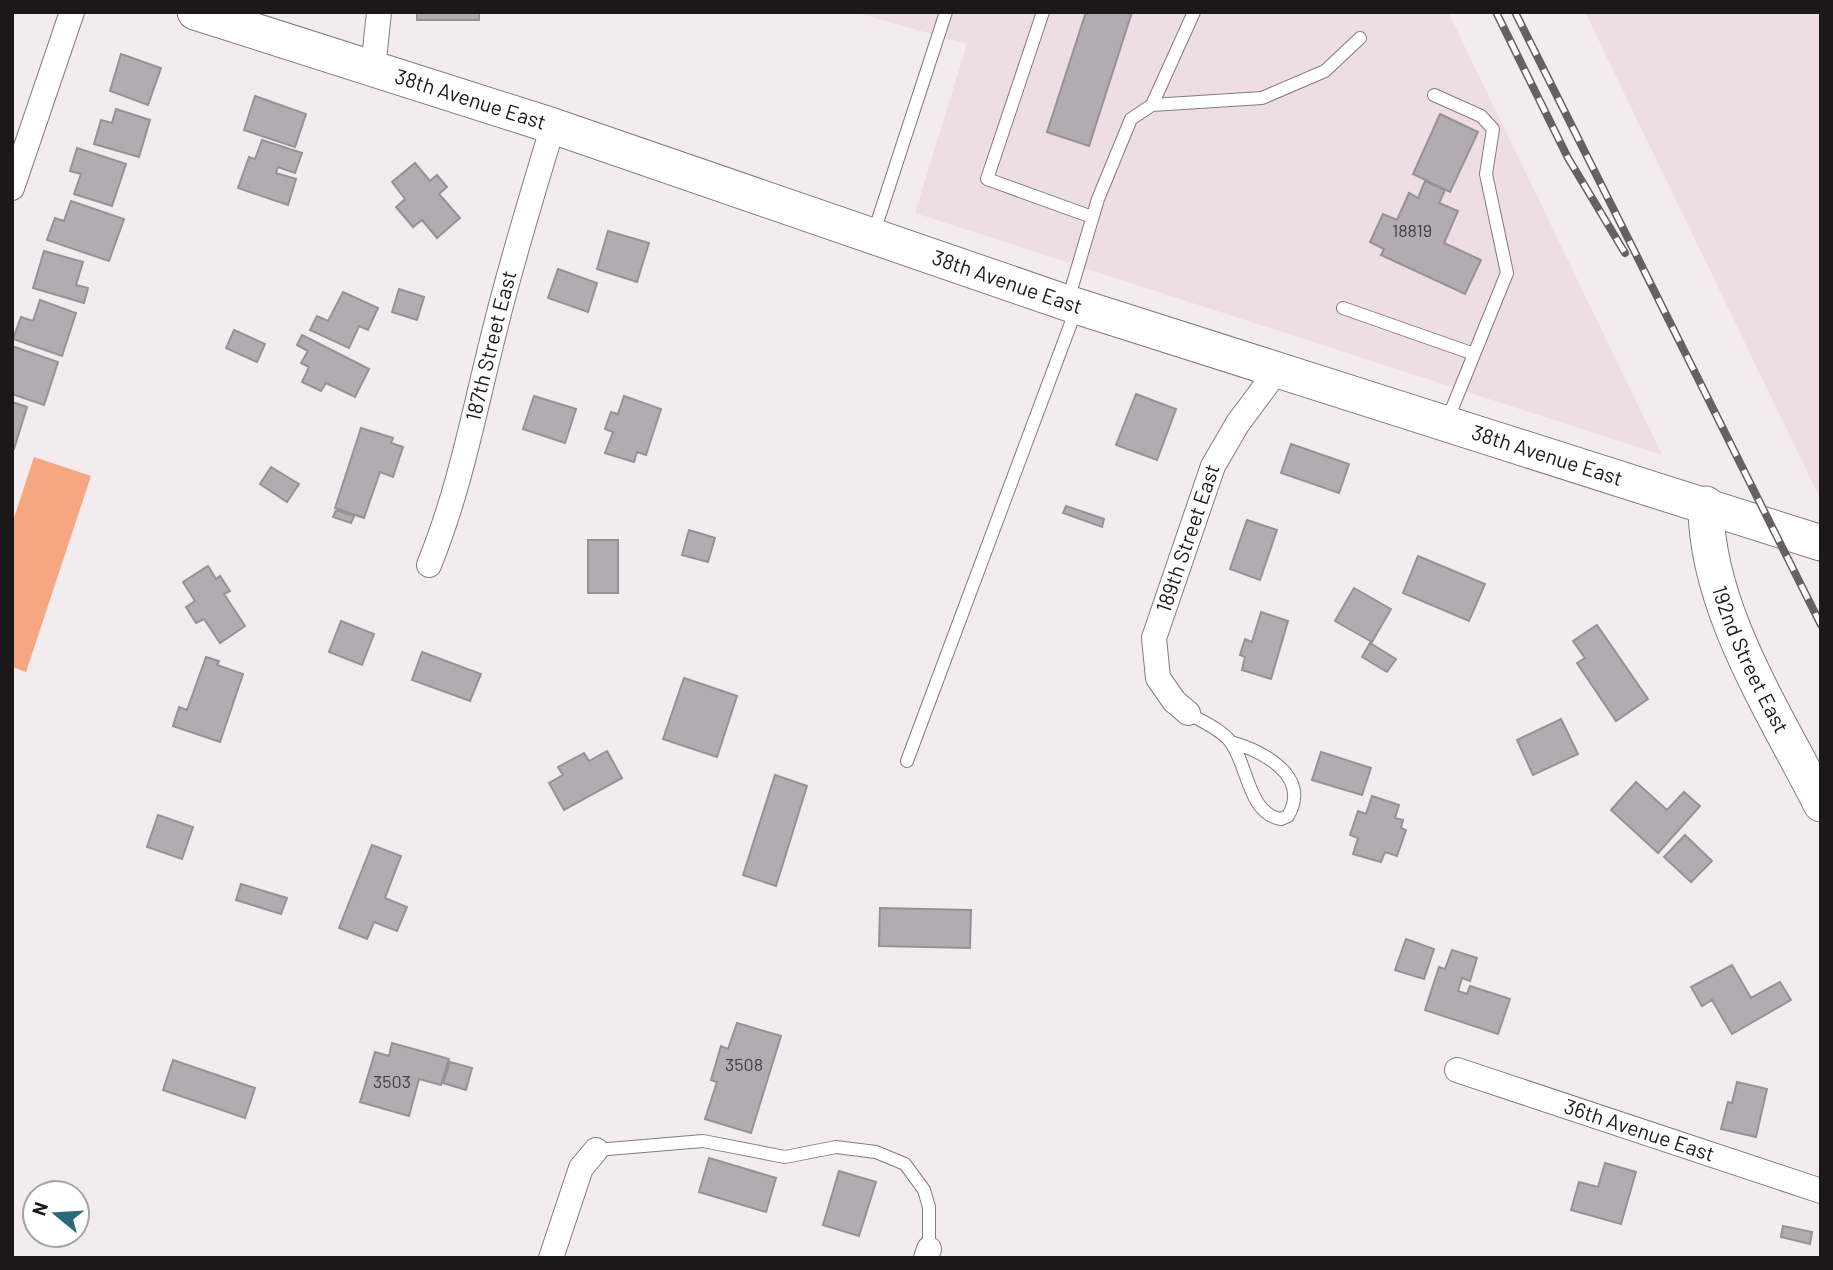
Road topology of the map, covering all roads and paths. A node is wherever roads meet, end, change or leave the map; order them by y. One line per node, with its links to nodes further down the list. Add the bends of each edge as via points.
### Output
1 (72, 12): 12 (street)
2 (195, 12): 8 (street, 38th Avenue East)
3 (379, 12): 8 (street)
4 (946, 12): 14 (lane)
5 (1043, 12): 13 (lane, via 987,179)
6 (1194, 12): 10 (lane)
7 (1360, 38): 10 (lane, via 1325,71 1262,98)
8 (373, 69): 11 (street, 38th Avenue East)
9 (1434, 94): 17 (lane, via 1481,116 1493,129 1486,174 1507,273)
10 (1152, 105): 13 (lane, via 1131,119)
11 (553, 126): 14 (street, 38th Avenue East); 22 (street, 187th Street East, via 509,272 459,481)
12 (12, 188)
13 (1092, 217): 15 (lane)
14 (873, 236): 15 (street, 38th Avenue East)
15 (1072, 305): 18 (street, 38th Avenue East); 25 (lane)
16 (1343, 309): 17 (lane)
17 (1474, 354): 19 (lane)
18 (1279, 368): 19 (street, 38th Avenue East); 23 (street, 189th Street East, via 1213,466 1154,638 1158,678)
19 (1446, 422): 20 (street, 38th Avenue East)
20 (1706, 504): 21 (street, 38th Avenue East); 26 (street, 192nd Street East, via 1710,563 1729,621)
21 (1821, 543)
22 (429, 565)
23 (1188, 713): 24 (lane)
24 (1231, 742): 24 (lane, via 1258,803 1274,818 1288,816 1293,789 1284,769 1250,747)
25 (907, 761)
26 (1821, 804)
27 (1457, 1070): 29 (street, 36th Avenue East)
28 (596, 1150): 30 (lane, via 703,1141 785,1157 836,1147 883,1155 905,1164 924,1189 929,1207); 31 (street, via 581,1168)
29 (1821, 1191)
30 (928, 1253)
31 (551, 1258)

